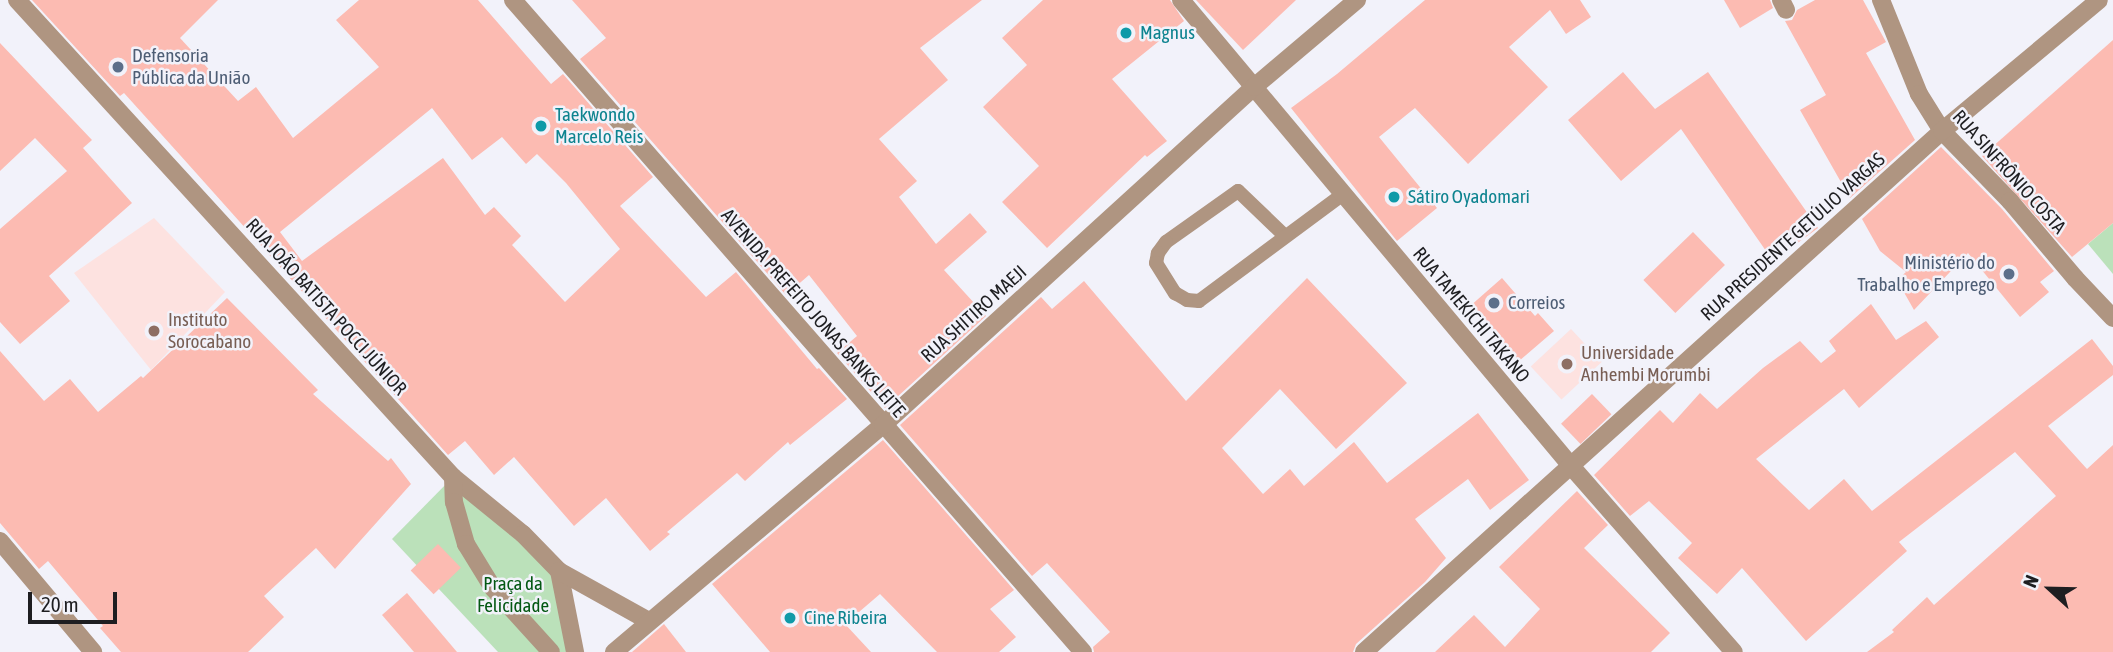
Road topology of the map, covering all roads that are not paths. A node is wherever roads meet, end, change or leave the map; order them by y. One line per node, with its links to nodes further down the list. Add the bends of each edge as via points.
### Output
1 (17, 0): 14 (street, RUA JOÃO BATISTA POCCI JÚNIOR)
2 (513, 0): 12 (street, AVENIDA PREFEITO JONAS BANKS LEITE)
3 (1181, 0): 7 (street, RUA TAMEKICHI TAKANO)
4 (1357, 0): 7 (street, RUA SHITIRO MAEJI)
5 (1881, 0): 8 (street, RUA SINFRÔNIO COSTA, via 1919,94)
6 (2099, 0): 8 (street, RUA PRESIDENTE GETÚLIO VARGAS)
7 (1254, 87): 9 (street, RUA TAMEKICHI TAKANO); 12 (street, RUA SHITIRO MAEJI)
8 (1942, 131): 11 (street, RUA SINFRÔNIO COSTA); 13 (street, RUA PRESIDENTE GETÚLIO VARGAS)
9 (1343, 194): 10 (lane); 13 (street, RUA TAMEKICHI TAKANO)
10 (1285, 236): 10 (lane, via 1199,301 1175,293 1156,263 1166,242 1238,191)
11 (2113, 318)
12 (883, 425): 17 (street, RUA SHITIRO MAEJI); 22 (street, AVENIDA PREFEITO JONAS BANKS LEITE)
13 (1571, 466): 23 (street, RUA PRESIDENTE GETÚLIO VARGAS); 24 (street, RUA TAMEKICHI TAKANO)
14 (453, 477): 16 (street, RUA JOÃO BATISTA POCCI JÚNIOR, via 523,534); 19 (street, via 455,512 466,544 494,588)
15 (0, 541): 18 (street)
16 (559, 571): 17 (street, RUA JOÃO BATISTA POCCI JÚNIOR); 20 (street)
17 (649, 621): 21 (street, RUA SHITIRO MAEJI)
18 (93, 652)
19 (551, 652)
20 (575, 652)
21 (614, 652)
22 (1083, 652)
23 (1364, 652)
24 (1734, 652)

